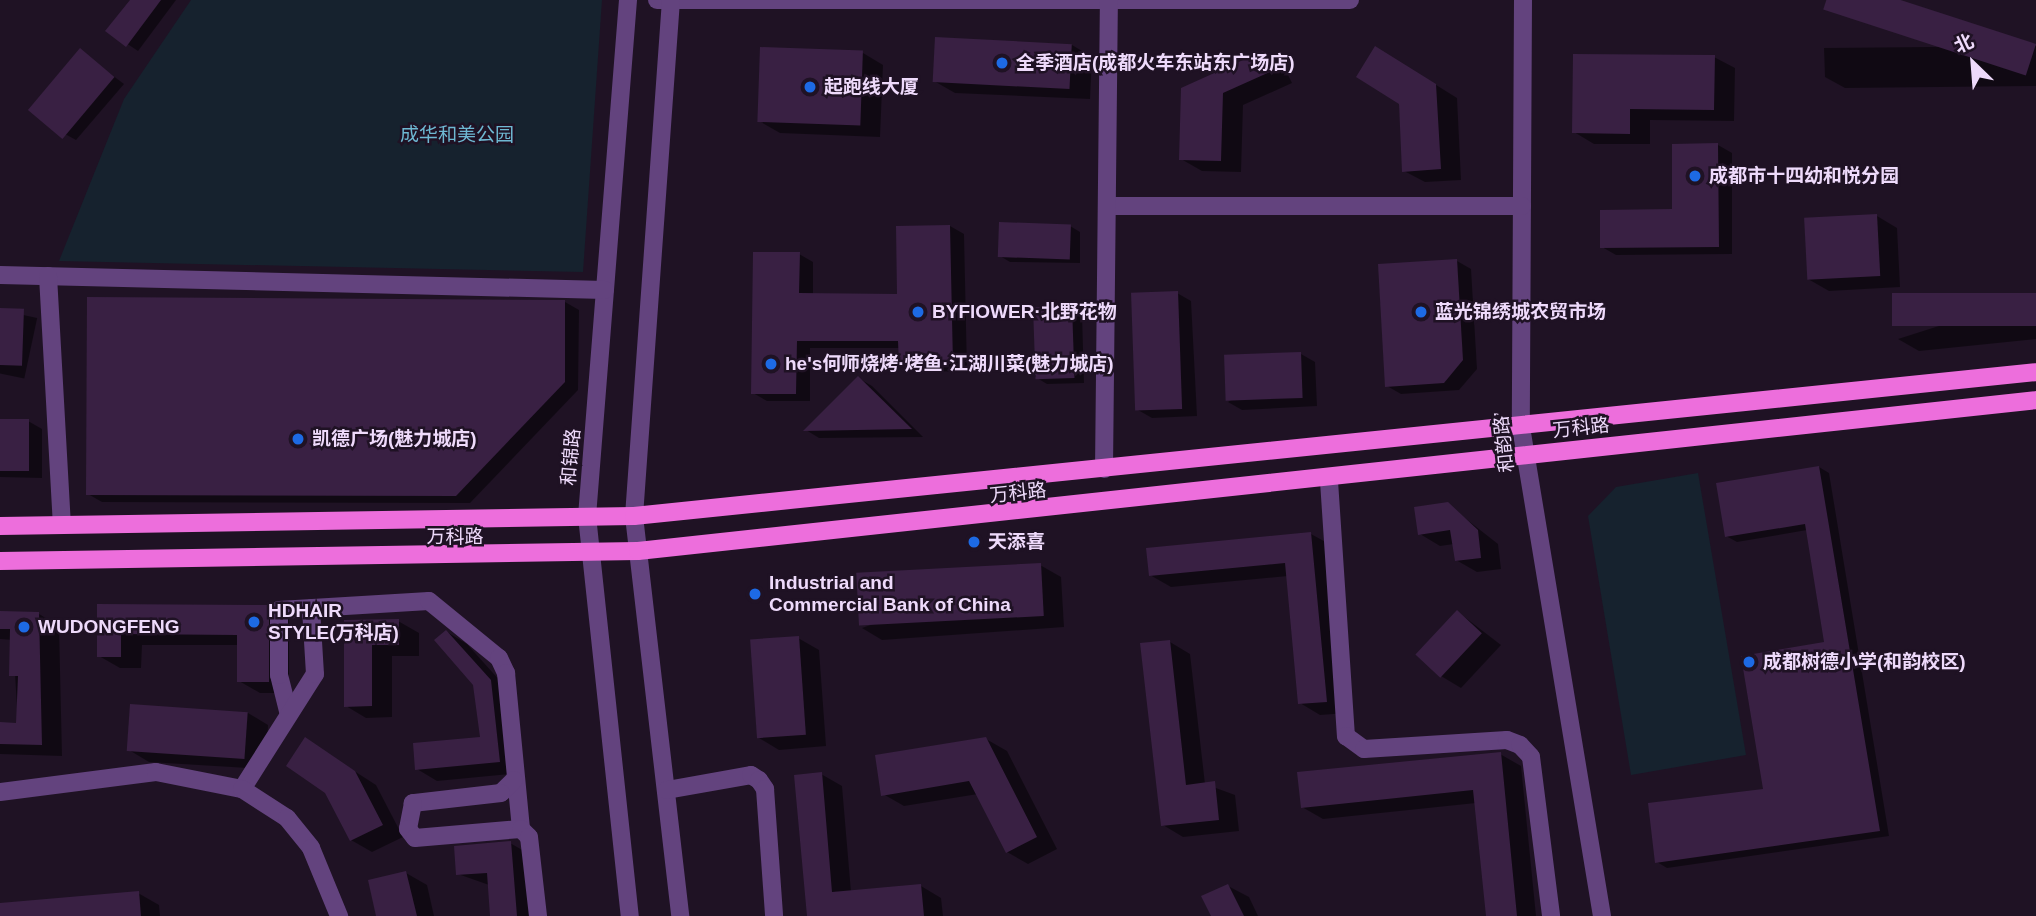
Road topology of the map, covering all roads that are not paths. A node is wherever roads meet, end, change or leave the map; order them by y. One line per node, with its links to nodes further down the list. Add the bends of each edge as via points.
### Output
1 (628, 0): 12 (street, 和锦路)
2 (657, 0): 3 (street)
3 (671, 0): 7 (street); 20 (street)
4 (1176, 0): 7 (street)
5 (1350, 0): 7 (street)
6 (1523, 0): 9 (street, 和韵路’)
7 (1110, 2): 8 (street)
8 (1110, 206): 9 (street); 17 (street)
9 (1522, 206): 15 (street, 和韵路’)
10 (0, 275): 11 (street)
11 (48, 276): 12 (street); 21 (street)
12 (605, 290): 19 (street, 和锦路)
13 (2036, 372): 15 (main road, 万科路)
14 (2036, 400): 16 (main road, 万科路)
15 (1521, 427): 16 (street, 和韵路’); 17 (main road, 万科路)
16 (1525, 455): 18 (main road, 万科路); 39 (street, 和韵路’)
17 (1104, 470): 20 (main road, 万科路)
18 (1329, 481): 23 (main road, 万科路); 38 (street, via 1346,736 1364,749 1507,740 1520,745 1531,757)
19 (587, 516): 20 (main road, 万科路); 21 (main road, 万科路); 24 (street, 和锦路)
20 (634, 516): 23 (street)
21 (62, 525): 22 (main road, 万科路)
22 (0, 526)
23 (638, 551): 24 (main road, 万科路); 30 (street)
24 (591, 553): 25 (main road, 万科路); 35 (street, 和锦路)
25 (0, 561)
26 (310, 608): 27 (street, via 315,674); 27 (street, via 279,610 279,675); 28 (street, via 429,601 464,627 506,673)
27 (288, 711): 29 (street)
28 (514, 780): 32 (street); 32 (street, via 501,793 413,803 408,829 415,838)
29 (242, 789): 31 (street, via 156,772); 33 (street, via 286,818 311,848)
30 (667, 790): 36 (street); 37 (street, via 751,775 759,780 765,789)
31 (0, 792)
32 (521, 829): 34 (street, via 529,837)
33 (339, 916)
34 (538, 916)
35 (629, 916)
36 (680, 916)
37 (774, 916)
38 (1551, 916)
39 (1602, 916)

